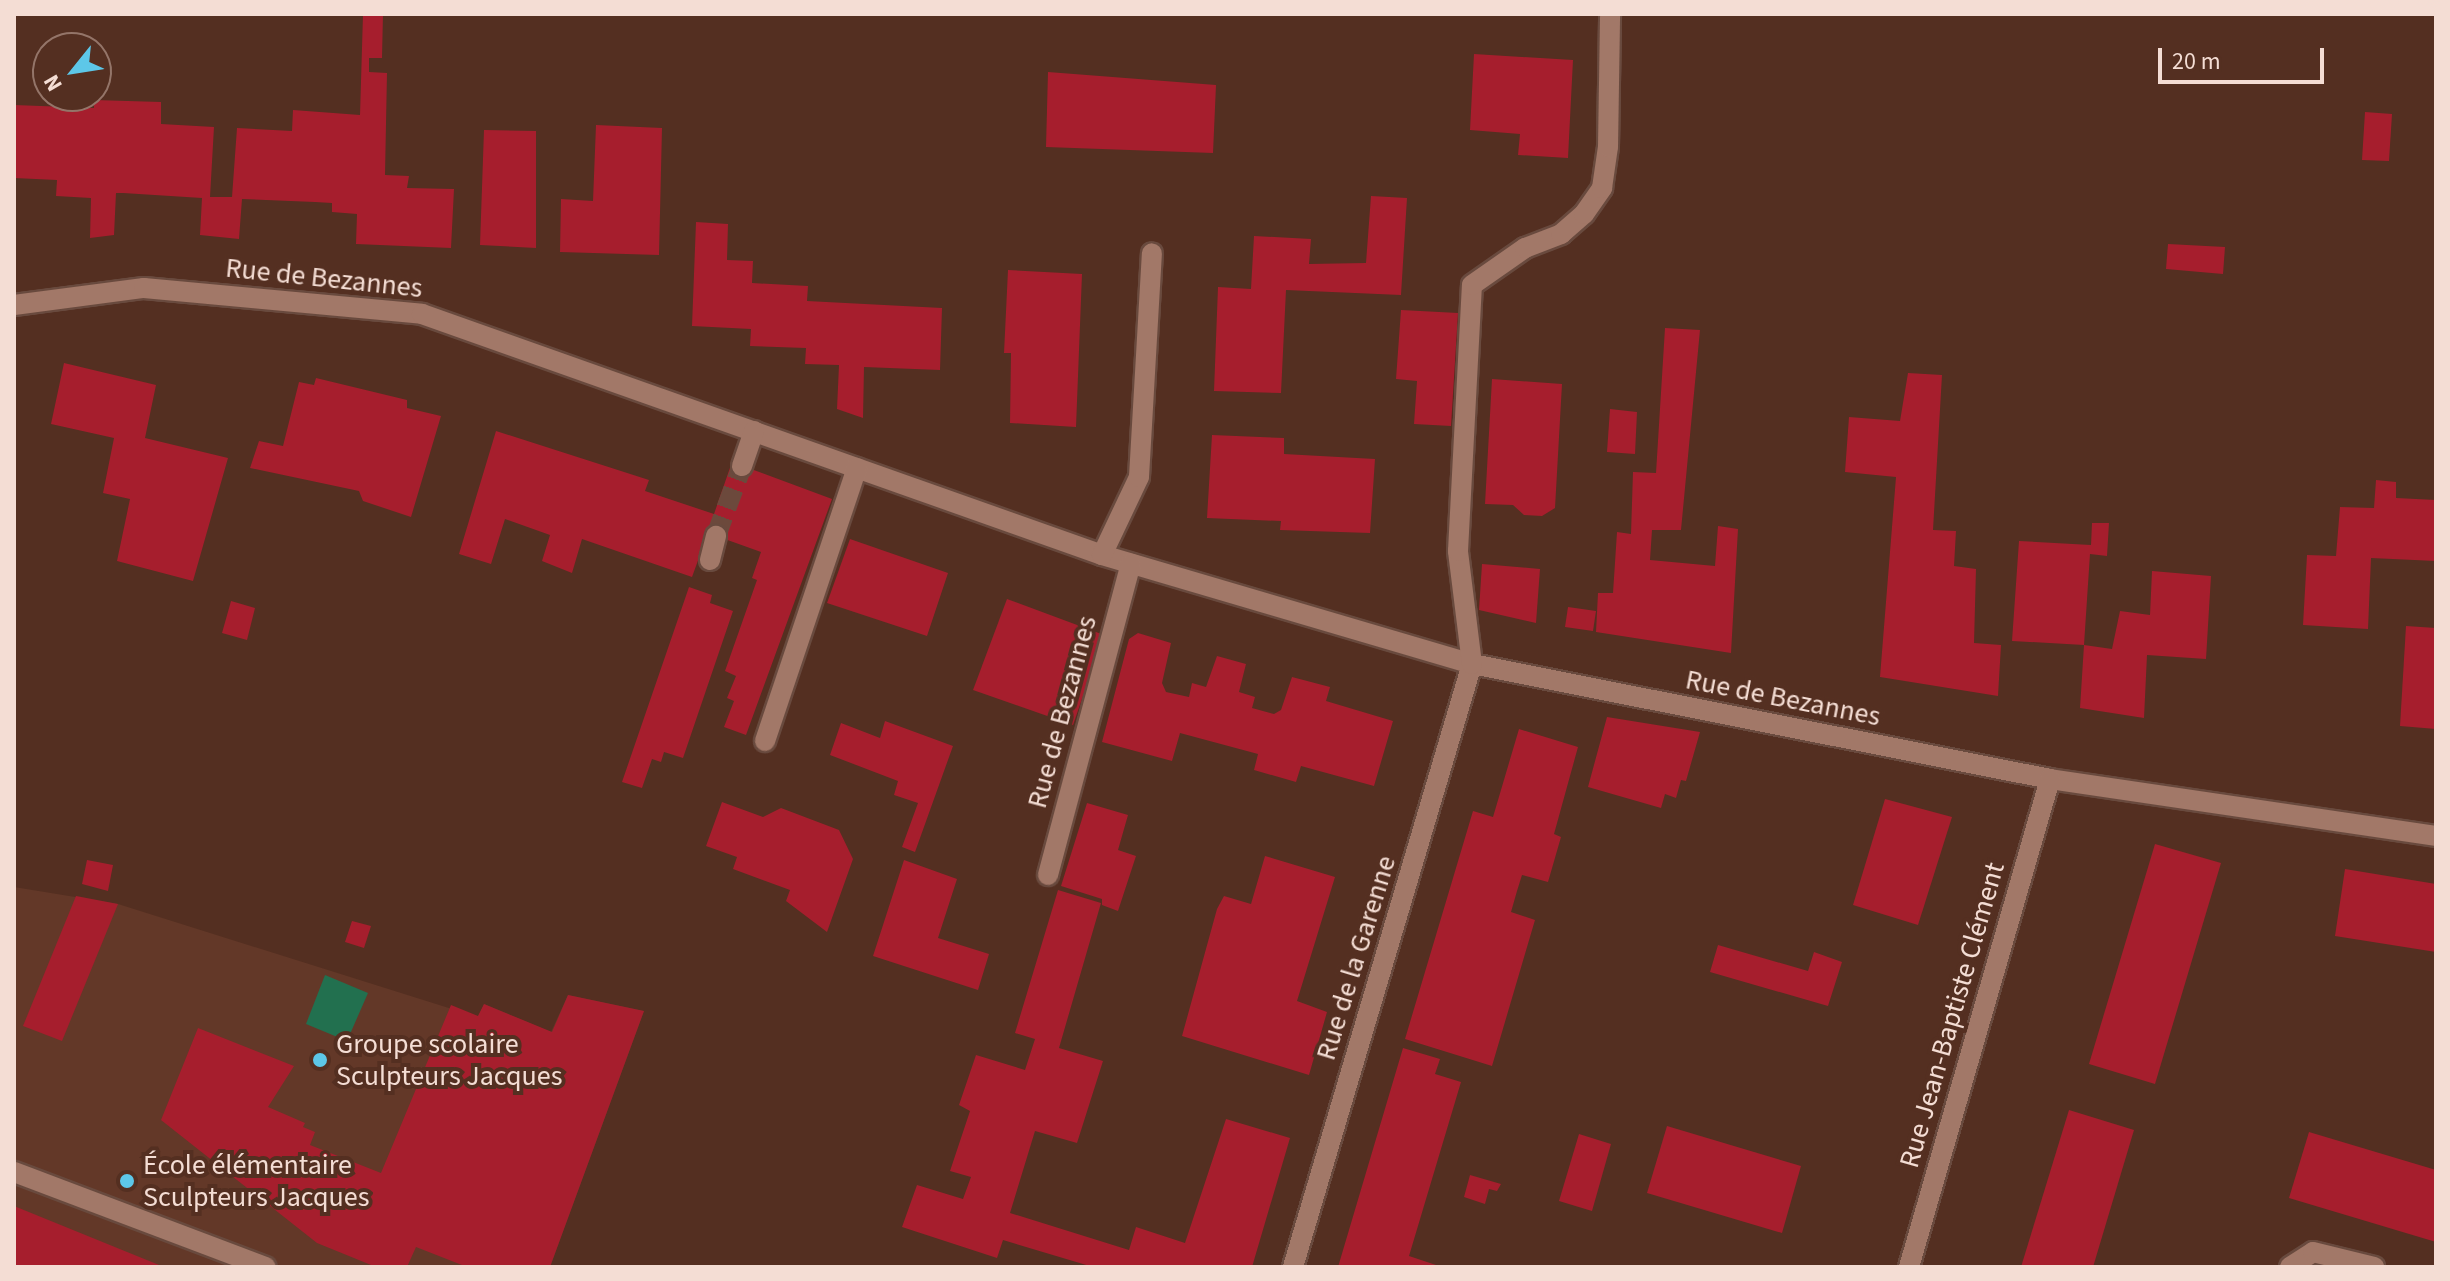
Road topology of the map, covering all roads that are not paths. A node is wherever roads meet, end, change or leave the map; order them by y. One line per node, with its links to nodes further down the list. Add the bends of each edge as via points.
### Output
1 (1610, 14): 11 (street, via 1608,147 1602,188 1561,234 1525,248 1472,285 1458,551)
2 (1152, 253): 8 (street, via 1139,477)
3 (14, 305): 4 (street, Rue de Bezannes, via 144,288 422,314)
4 (754, 431): 5 (street); 6 (street, Rue de Bezannes)
5 (742, 466)
6 (857, 468): 8 (street, Rue de Bezannes); 12 (street)
7 (716, 536): 9 (street)
8 (1102, 555): 10 (street, Rue de Bezannes)
9 (710, 560)
10 (1131, 564): 11 (street, Rue de Bezannes); 15 (street, Rue de Bezannes)
11 (1472, 664): 13 (street, Rue de Bezannes); 18 (street, Rue de la Garenne)
12 (765, 741)
13 (2050, 779): 14 (street, Rue de Bezannes); 19 (street, Rue Jean-Baptiste Clément)
14 (2436, 836)
15 (1048, 875)
16 (14, 1172): 17 (street)
17 (266, 1267)
18 (1293, 1267)
19 (1909, 1267)
20 (2290, 1267): 21 (street, via 2313,1252)
21 (2374, 1267)

